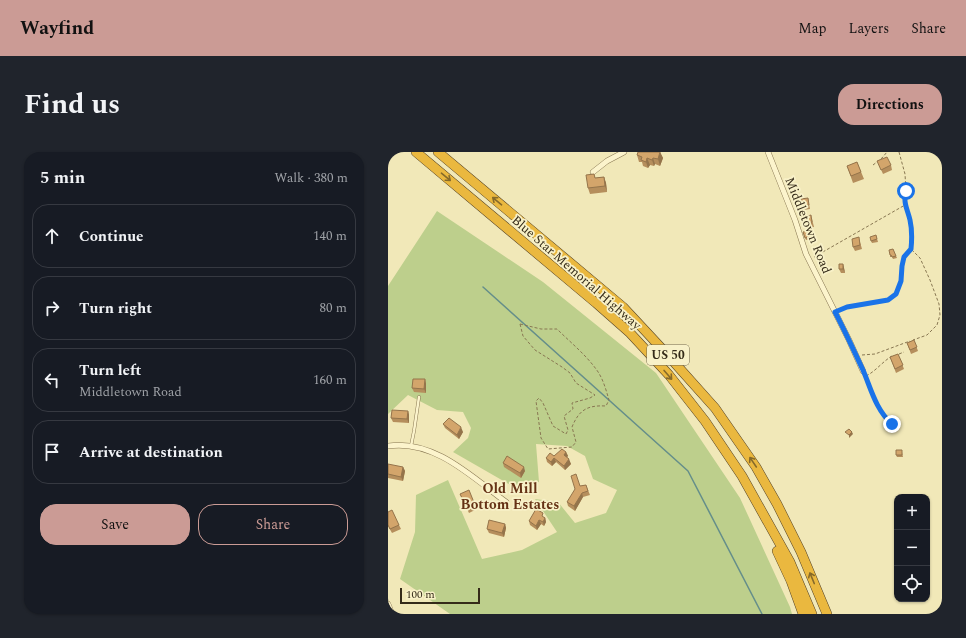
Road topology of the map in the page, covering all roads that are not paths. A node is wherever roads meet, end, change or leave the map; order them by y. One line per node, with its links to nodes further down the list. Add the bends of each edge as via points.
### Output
1 (416, 152): 11 (highway, Blue Star Memorial Highway / US 50, one-way to 11, via 630,333 705,421)
2 (438, 152): 16 (highway, Blue Star Memorial Highway / US 50, one-way to 2, via 777,504 756,467 715,408 623,307)
3 (624, 152): 5 (street)
4 (768, 152): 6 (street, Middletown Road, via 791,208 806,254)
5 (593, 172)
6 (864, 374)
7 (418, 397): 9 (lane)
8 (388, 446): 9 (street)
9 (411, 446): 10 (street, via 418,446 448,460)
10 (506, 502)
11 (763, 513): 14 (highway, via 765,526 791,581); 15 (highway, Blue Star Memorial Highway / US 50, via 790,562)
12 (388, 604): 13 (street)
13 (392, 614)
14 (803, 614)
15 (812, 614)
16 (827, 614)

